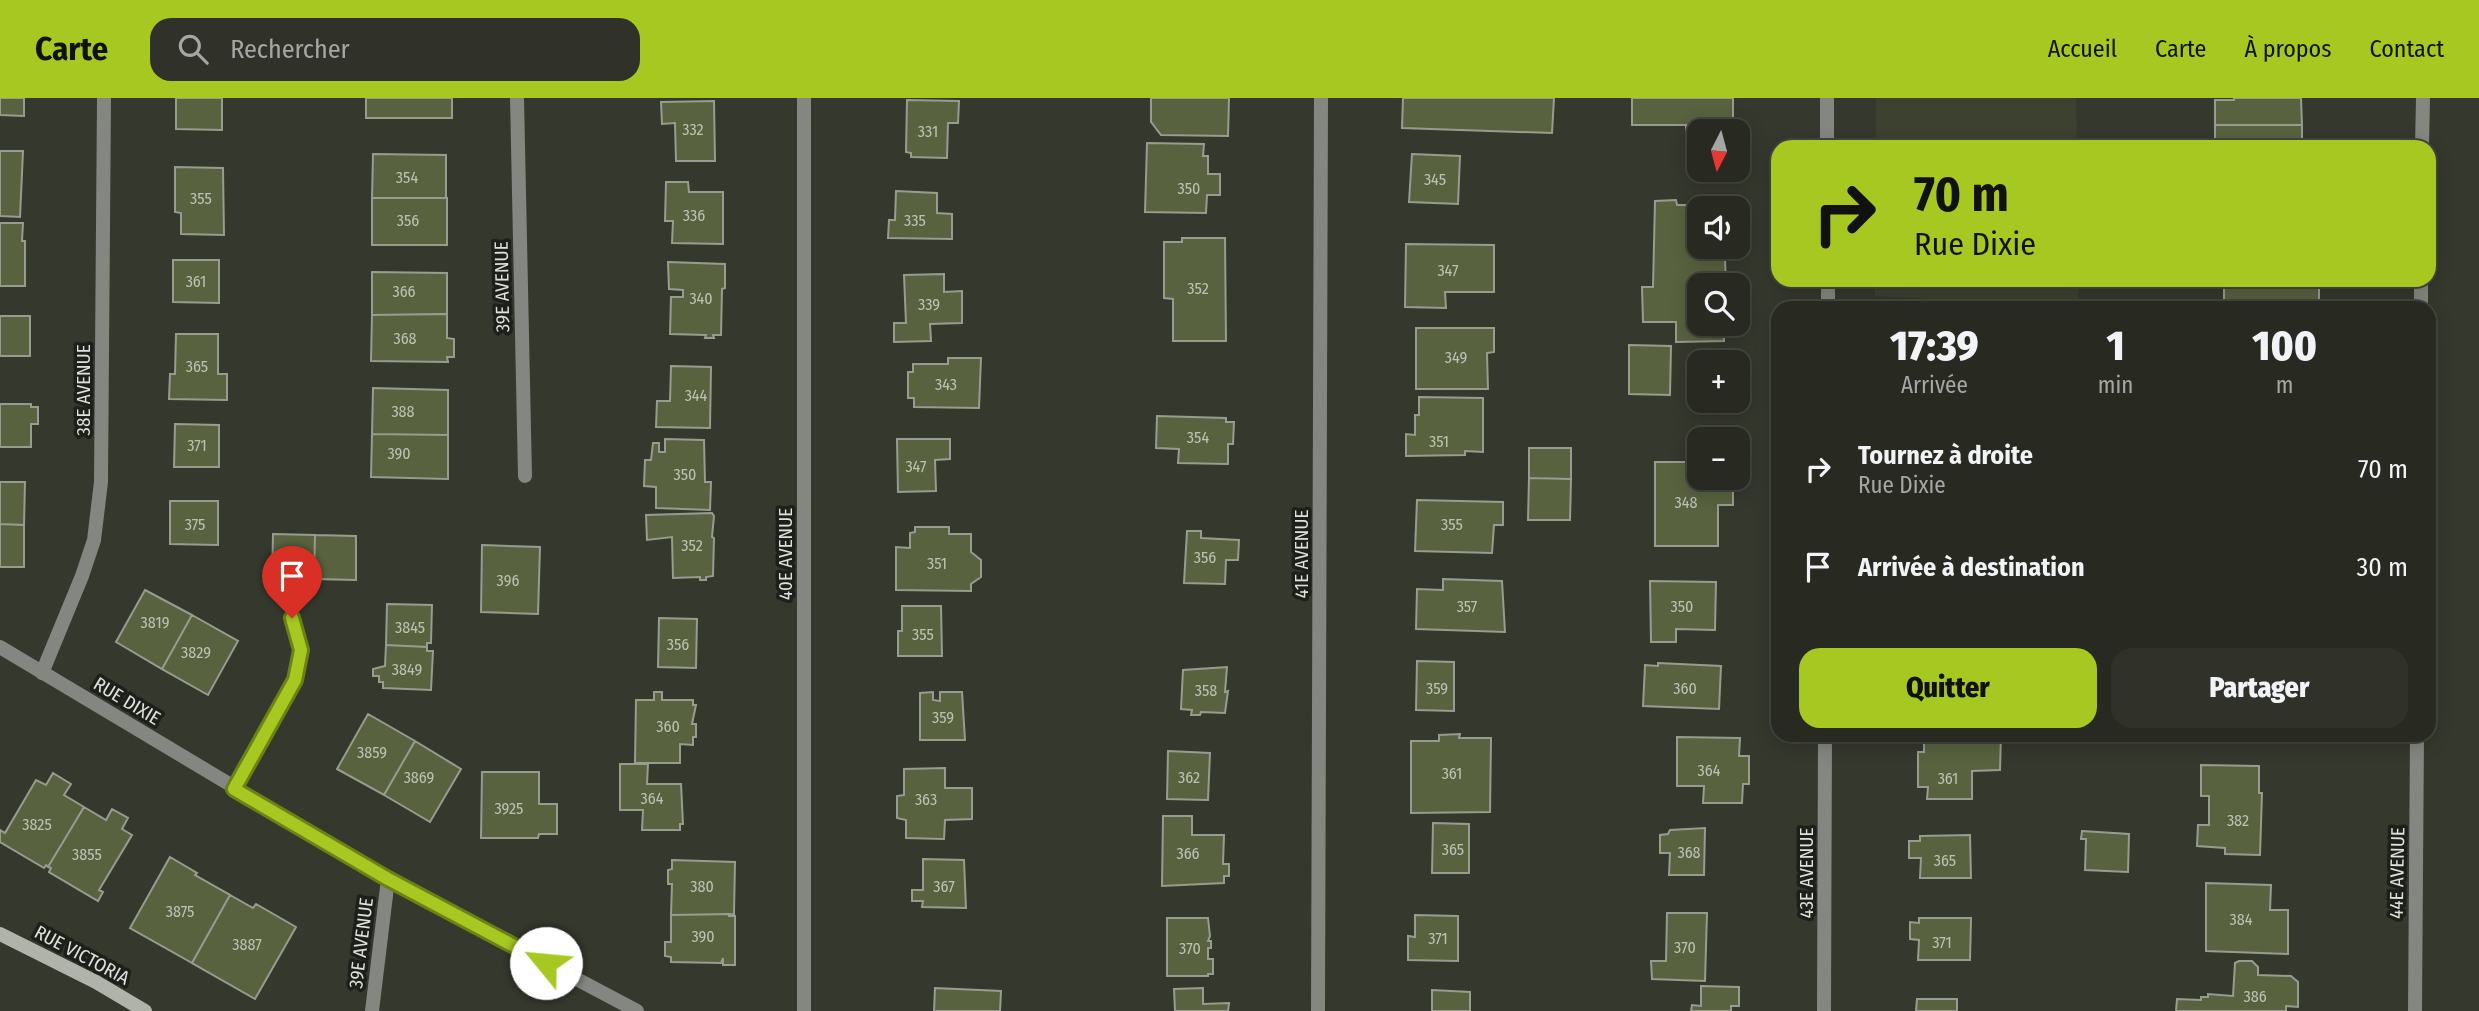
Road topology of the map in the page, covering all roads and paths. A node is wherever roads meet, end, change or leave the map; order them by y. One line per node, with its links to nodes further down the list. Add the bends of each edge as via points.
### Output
1 (104, 98): 12 (street, 38E AVENUE, via 101,482 94,540)
2 (517, 98): 9 (street, 39E AVENUE)
3 (804, 98): 21 (street, 40E AVENUE)
4 (1321, 98): 22 (street, 41E AVENUE)
5 (1827, 98): 7 (street)
6 (2423, 98): 8 (street)
7 (1827, 140)
8 (2422, 140)
9 (525, 476)
10 (292, 618): 15 (street, via 301,650 295,680)
11 (0, 647): 12 (street, RUE DIXIE)
12 (42, 673): 15 (street, RUE DIXIE)
13 (1825, 742): 23 (street, 43E AVENUE)
14 (2417, 742): 24 (street, 44E AVENUE)
15 (234, 789): 16 (street, RUE DIXIE)
16 (388, 879): 19 (street, 39E AVENUE); 20 (street, RUE DIXIE)
17 (0, 934): 18 (main road, RUE VICTORIA)
18 (145, 1011)
19 (372, 1011)
20 (637, 1011)
21 (804, 1011)
22 (1318, 1011)
23 (1824, 1011)
24 (2415, 1011)

